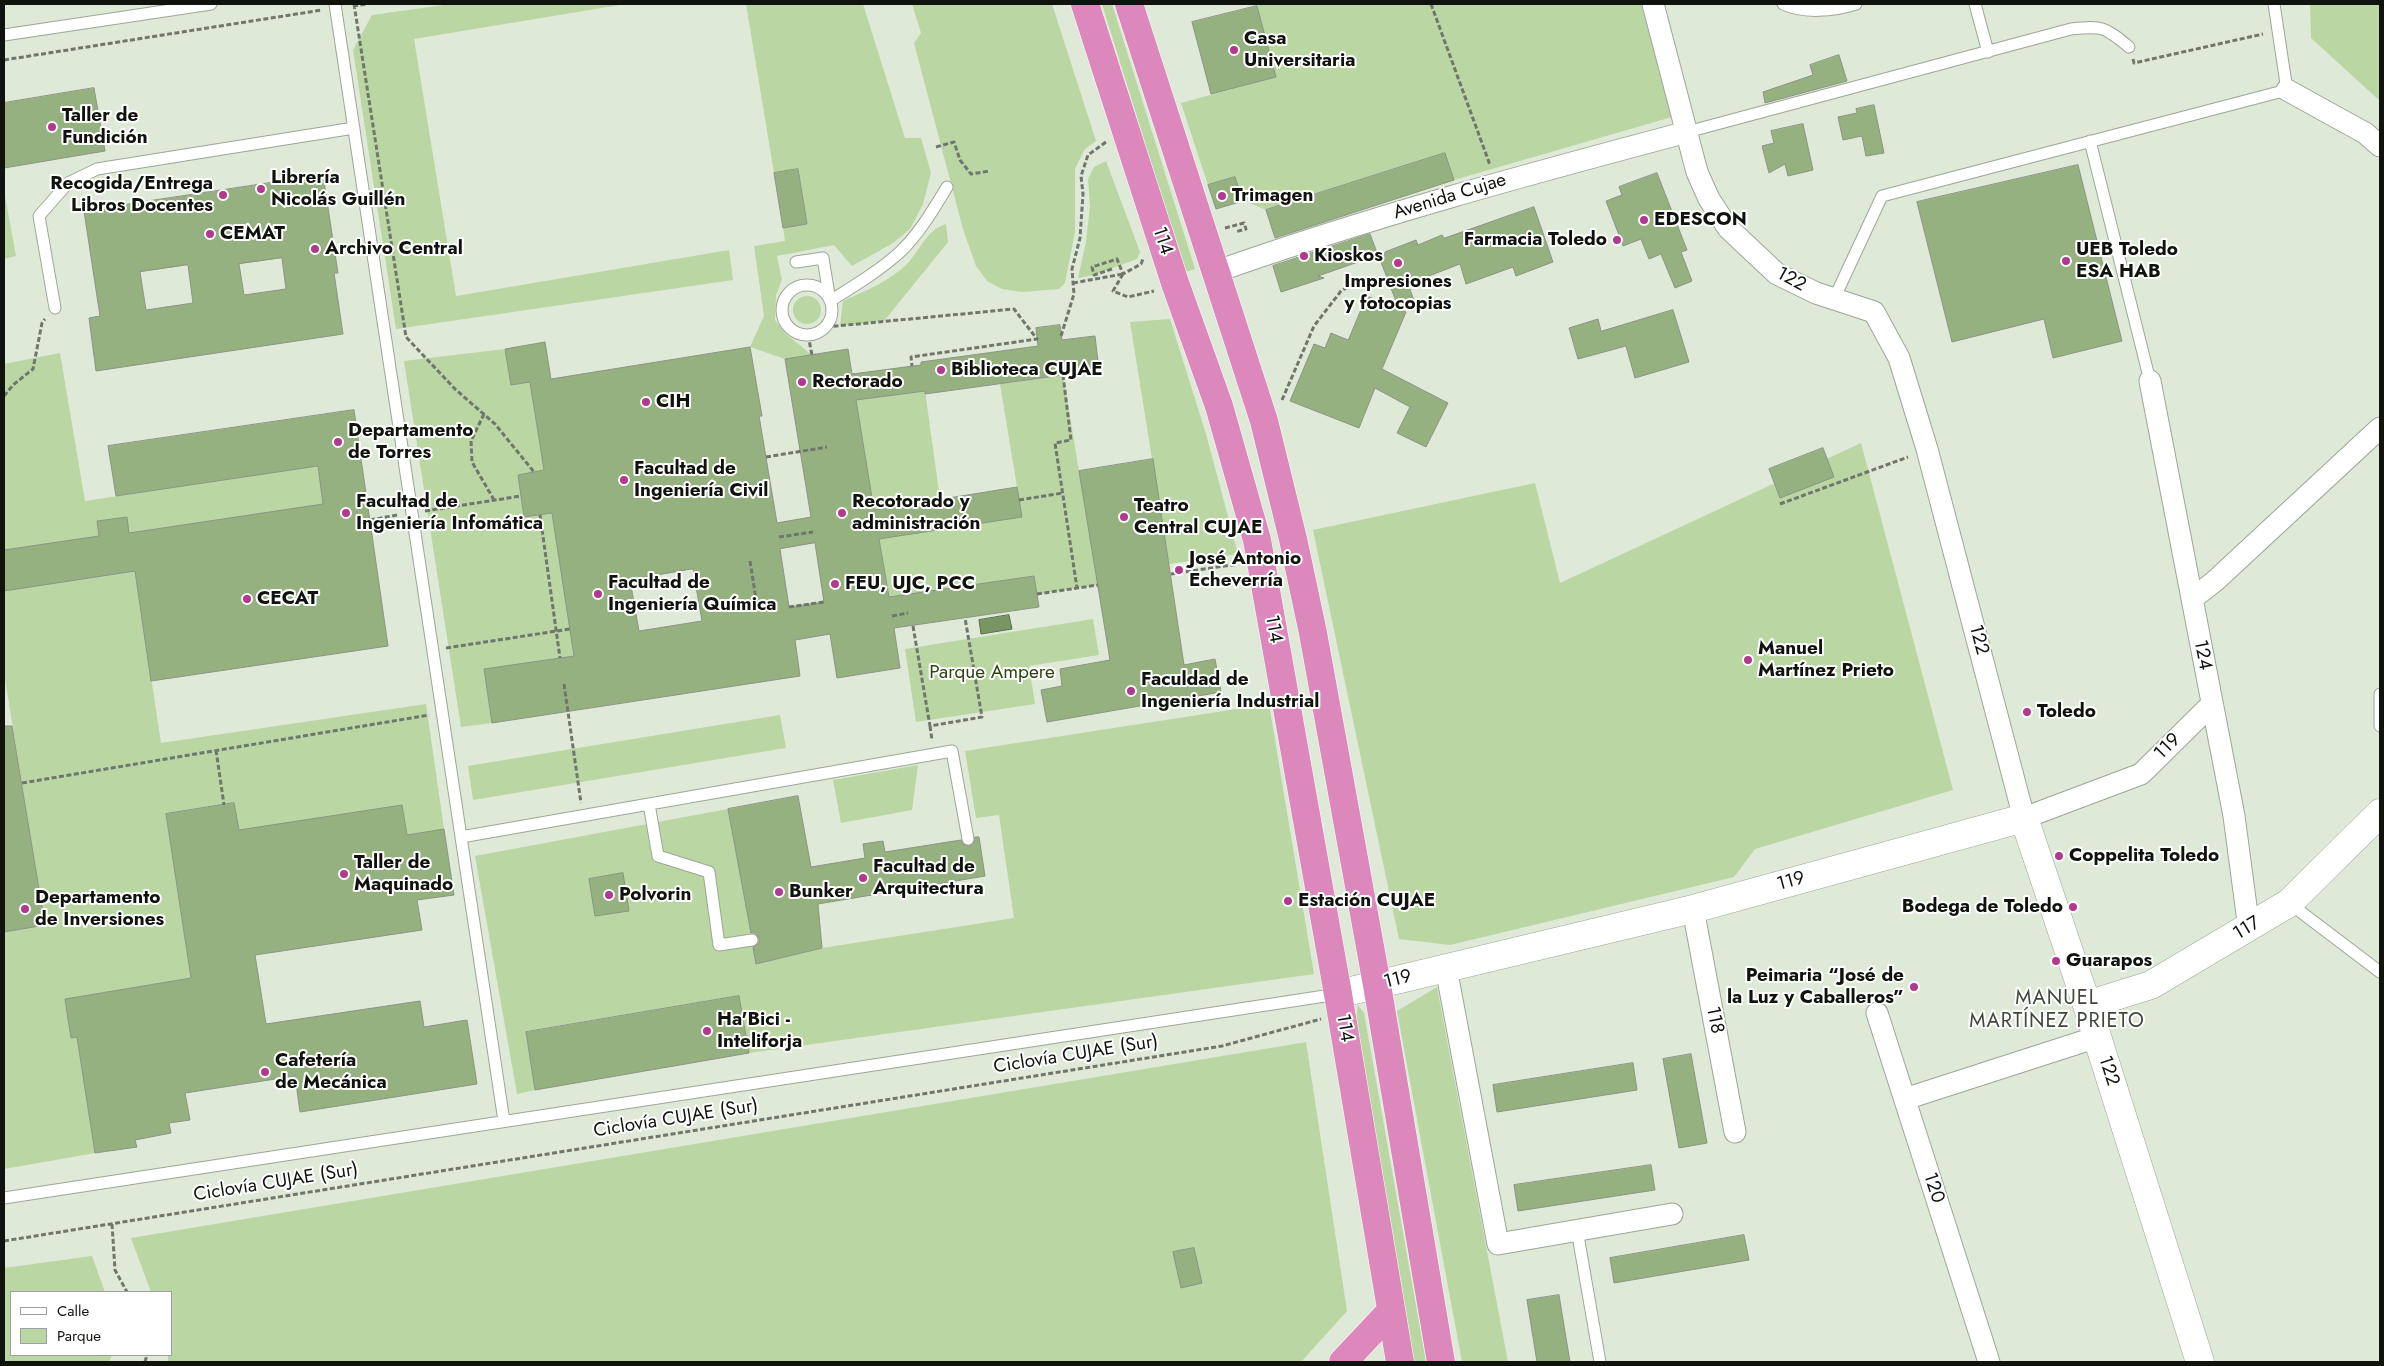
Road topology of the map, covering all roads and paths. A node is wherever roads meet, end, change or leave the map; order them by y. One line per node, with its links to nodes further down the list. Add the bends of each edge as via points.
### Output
1 (211, 4): 14 (lane)
2 (367, 4): 11 (path)
3 (1085, 4): 70 (highway, 114, via 1219,406)
4 (1129, 4): 33 (highway, 114)
5 (1431, 4): 26 (path)
6 (1653, 4): 20 (street, 122)
7 (1783, 4): 8 (lane, via 1816,10)
8 (1856, 4)
9 (1974, 4): 16 (lane)
10 (2274, 4): 13 (lane)
11 (355, 5): 12 (path); 50 (path, via 406,337 455,389)
12 (336, 6): 17 (path); 19 (lane)
13 (2278, 30): 15 (path, via 2134,63); 18 (lane)
14 (4, 35)
15 (2129, 47): 16 (lane, via 2109,30 2097,27 2071,29)
16 (1988, 52): 20 (lane)
17 (4, 60)
18 (2287, 90): 21 (lane); 23 (street, via 2366,133)
19 (354, 128): 40 (lane, via 97,169 68,183 39,216); 62 (lane)
20 (1687, 132): 26 (street, Avenida Cujae); 38 (street, 122, via 1697,172 1728,228 1777,274)
21 (2090, 141): 38 (lane, via 1882,196); 47 (lane)
22 (1106, 142): 36 (path, via 1088,155 1081,176 1080,238 1072,269)
23 (2380, 146)
24 (936, 147): 25 (path, via 954,142 960,160 971,174)
25 (990, 171)
26 (1497, 182): 33 (street, Avenida Cujae)
27 (947, 187): 39 (lane, via 926,221 900,252)
28 (1234, 226): 29 (path, via 1244,223 1246,229)
29 (1235, 232)
30 (1144, 257): 34 (path, via 1140,264)
31 (796, 262): 39 (lane, via 823,258)
32 (1112, 269): 34 (path, via 1094,275 1092,267 1117,259)
33 (1215, 272): 107 (highway, 114, via 1264,421 1293,539)
34 (1123, 274): 36 (path); 37 (path, via 1113,292 1128,297)
35 (1359, 280): 49 (path, via 1341,291 1314,326)
36 (1073, 283): 43 (path, via 1074,294)
37 (1160, 289)
38 (1834, 299): 53 (street, 122, via 1874,312 1899,358)
39 (830, 301): 41 (lane, via 832,315); 42 (lane, via 826,294 812,285 795,288 788,293 782,309 786,325 792,331)
40 (55, 308): 48 (path, via 42,323 33,369 13,384)
41 (826, 327): 42 (lane); 45 (path, via 1014,309 1037,339 911,357)
42 (808, 336): 44 (path)
43 (1061, 336)
44 (812, 355)
45 (912, 366)
46 (1063, 375): 56 (path, via 1072,440 1055,443)
47 (2150, 382): 75 (street, 124)
48 (4, 396)
49 (1280, 404)
50 (484, 414): 55 (path); 58 (path, via 471,441 472,462)
51 (2380, 428): 75 (street)
52 (827, 447): 54 (path)
53 (1927, 449): 60 (path); 98 (street, 122)
54 (766, 457)
55 (534, 472)
56 (1063, 492): 59 (path); 73 (path)
57 (521, 496): 58 (path)
58 (494, 500): 61 (path)
59 (1019, 500)
60 (1780, 504)
61 (443, 508)
62 (412, 513): 64 (path); 85 (lane)
63 (540, 515): 84 (path)
64 (370, 520)
65 (892, 520): 66 (path)
66 (876, 522)
67 (813, 532): 68 (path)
68 (779, 538)
69 (750, 561): 78 (path)
70 (1261, 561): 71 (path); 108 (highway, 114)
71 (1171, 574)
72 (1098, 585): 73 (path)
73 (1077, 588): 74 (path)
74 (1037, 594)
75 (2192, 599): 89 (street, 124)
76 (824, 602): 77 (path)
77 (789, 607)
78 (758, 612)
79 (908, 613): 80 (path)
80 (892, 616)
81 (965, 618): 82 (path, via 982,717 930,726)
82 (914, 626)
83 (570, 629): 84 (path)
84 (556, 631): 85 (path); 86 (path)
85 (433, 650): 90 (lane)
86 (560, 658)
87 (564, 684): 97 (path)
88 (2380, 694): 91 (lane)
89 (2212, 704): 98 (street, 119, via 2142,774); 103 (street, 124, via 2234,816)
90 (442, 713): 92 (path); 99 (lane)
91 (2380, 726)
92 (216, 750): 93 (path); 95 (path)
93 (22, 782)
94 (649, 804): 97 (lane); 100 (lane, via 952,751); 104 (lane, via 658,856 709,872 719,946)
95 (224, 805)
96 (2380, 813): 101 (street, 117)
97 (583, 816): 99 (lane)
98 (2024, 818): 102 (street, 119); 109 (street, 122)
99 (461, 837): 113 (lane)
100 (968, 839)
101 (2289, 903): 103 (street, 117); 106 (lane)
102 (1693, 909): 105 (street, 119); 114 (street, 118)
103 (2249, 929): 109 (street, 117, via 2152,986)
104 (752, 940)
105 (1446, 968): 107 (street, 119); 118 (street, via 1498,1244)
106 (2380, 972)
107 (1377, 985): 108 (street, 119); 124 (highway, 114)
108 (1338, 994): 113 (lane); 117 (path, Ciclovía CUJAE (Sur), via 1322,1019 1222,1046); 121 (highway, 114)
109 (2087, 1005): 111 (street, 122)
110 (1877, 1013): 112 (street, 120)
111 (2097, 1037): 112 (street); 127 (street, 122)
112 (1905, 1100): 126 (street, 120)
113 (504, 1121): 115 (lane)
114 (1734, 1132)
115 (4, 1198)
116 (1672, 1214): 118 (street)
117 (112, 1224): 119 (path, Ciclovía CUJAE (Sur)); 120 (path, via 115,1270)
118 (1577, 1230): 125 (lane)
119 (4, 1241)
120 (126, 1291)
121 (1391, 1311): 122 (highway); 123 (highway, 114)
122 (1343, 1362)
123 (1400, 1362)
124 (1441, 1362)
125 (1600, 1362)
126 (1989, 1362)
127 (2200, 1362)

